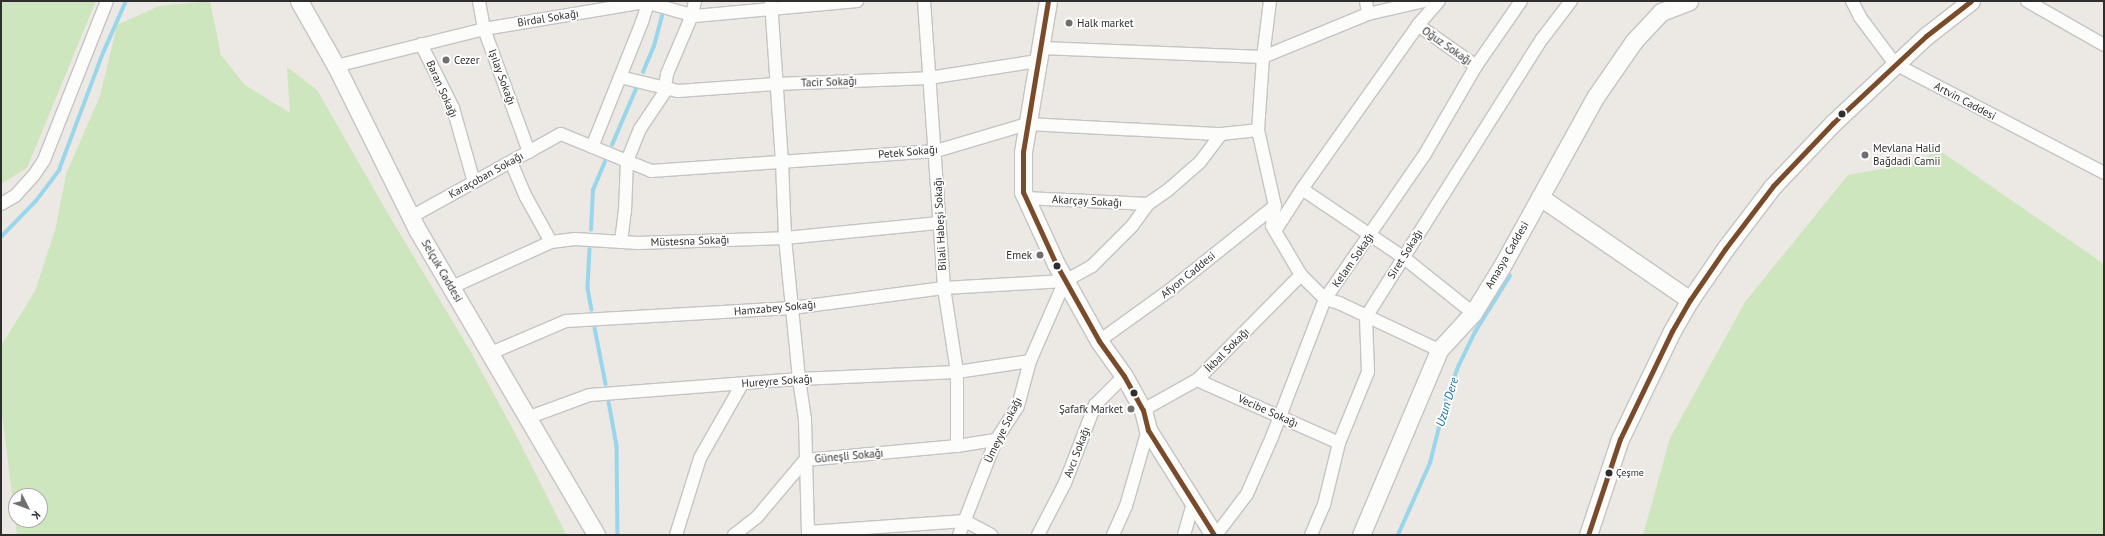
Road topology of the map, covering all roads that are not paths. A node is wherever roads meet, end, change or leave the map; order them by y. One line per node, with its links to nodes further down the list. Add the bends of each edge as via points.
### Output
1 (107, 1): 50 (street, via 44,160 15,196)
2 (299, 1): 29 (street, Selçuk Caddesi)
3 (479, 1): 23 (street, Işılay Sokağı)
4 (695, 1): 21 (street)
5 (857, 1): 19 (street, Birdal Sokağı)
6 (924, 1): 32 (street, Bilali Habeşi Sokağı)
7 (1048, 1): 26 (street)
8 (1270, 1): 27 (street)
9 (1366, 1): 20 (street)
10 (1424, 1): 20 (street)
11 (1439, 1): 22 (street)
12 (1521, 1): 30 (street, Kelam Sokağı)
13 (1571, 1): 60 (street, Siret Sokağı, via 1542,39)
14 (1689, 1): 48 (street, Amasya Caddesi, via 1661,12 1634,41 1596,96)
15 (1852, 1): 28 (street, Artvin Caddesi, via 1860,17)
16 (1970, 1): 28 (street)
17 (2027, 1): 25 (street)
18 (648, 2): 21 (street, Birdal Sokağı); 23 (street, Birdal Sokağı); 31 (street)
19 (771, 4): 21 (street, Birdal Sokağı); 33 (street)
20 (1368, 14): 27 (street)
21 (692, 15): 34 (street, via 667,74)
22 (1418, 25): 30 (street, Oğuz Sokağı); 47 (street)
23 (484, 29): 24 (street, Birdal Sokağı); 41 (street, Işılay Sokağı)
24 (421, 44): 29 (street, Birdal Sokağı); 46 (street, Baran Sokağı, via 453,108)
25 (2104, 45)
26 (1039, 54): 27 (street, Tacir Sokağı); 32 (street, Tacir Sokağı); 35 (street)
27 (1263, 57): 36 (street)
28 (1895, 64): 45 (street, Artvin Caddesi); 66 (street, via 1833,123 1773,186)
29 (336, 66): 53 (street, Selçuk Caddesi)
30 (1476, 66): 56 (street, Kelam Sokağı, via 1425,154)
31 (620, 77): 34 (street, Tacir Sokağı); 39 (street)
32 (929, 78): 33 (street, Tacir Sokağı); 40 (street, Bilali Habeşi Sokağı)
33 (776, 84): 34 (street, Tacir Sokağı, via 678,92); 44 (street)
34 (665, 88): 42 (street, via 662,98 640,129)
35 (1027, 124): 38 (street, Petek Sokağı); 40 (street, Petek Sokağı); 49 (street, via 1022,174)
36 (1258, 130): 38 (street, Petek Sokağı); 52 (street)
37 (562, 134): 39 (street, Petek Sokağı); 41 (street, Karaçoban Sokağı)
38 (1222, 134): 51 (street, via 1200,162)
39 (592, 147): 42 (street, Petek Sokağı)
40 (936, 151): 44 (street, Petek Sokağı); 54 (street, Bilali Habeşi Sokağı)
41 (529, 152): 43 (street, Karaçoban Sokağı)
42 (627, 161): 44 (street, Petek Sokağı, via 651,171); 59 (street)
43 (511, 162): 46 (street, Karaçoban Sokağı); 58 (street, via 526,197)
44 (782, 162): 57 (street)
45 (2104, 173)
46 (474, 182): 53 (street, Karaçoban Sokağı)
47 (1302, 189): 55 (street); 56 (street)
48 (1540, 197): 66 (street); 68 (street, Amasya Caddesi)
49 (1026, 198): 51 (street, Akarçay Sokağı); 62 (street)
50 (1, 204)
51 (1148, 204): 62 (street, via 1132,226 1092,266)
52 (1275, 206): 55 (street, via 1272,226); 70 (street, Afyon Caddesi, via 1170,290)
53 (411, 217): 63 (street, Selçuk Caddesi)
54 (939, 223): 57 (street, Müstesna Sokağı); 64 (street, Bilali Habeşi Sokağı)
55 (1275, 231): 61 (street)
56 (1370, 236): 60 (street); 65 (street, Kelam Sokağı)
57 (785, 238): 59 (street, Müstesna Sokağı, via 638,244); 67 (street)
58 (551, 242): 59 (street, Müstesna Sokağı, via 575,239); 63 (street, Müstesna Sokağı)
59 (621, 242)
60 (1403, 257): 68 (street); 69 (street, Siret Sokağı)
61 (1301, 275): 65 (street); 77 (street, İkbal Sokağı)
62 (1065, 281): 64 (street, Hamzabey Sokağı); 70 (street); 73 (street, Ümeyye Sokağı)
63 (450, 288): 72 (street, Selçuk Caddesi)
64 (944, 288): 67 (street, Hamzabey Sokağı); 74 (street, Bilali Habeşi Sokağı)
65 (1325, 299): 69 (street); 80 (street, Kelam Sokağı)
66 (1690, 300): 101 (street, via 1672,331 1620,439)
67 (792, 308): 72 (street, Hamzabey Sokağı, via 566,321); 76 (street)
68 (1473, 313): 71 (street, Amasya Caddesi)
69 (1366, 317): 71 (street); 84 (street, via 1368,372)
70 (1099, 341): 75 (street)
71 (1439, 350): 100 (street, Amasya Caddesi)
72 (491, 353): 81 (street, Selçuk Caddesi)
73 (1030, 361): 74 (street, Hureyre Sokağı); 83 (street, Ümeyye Sokağı, via 1018,406)
74 (956, 372): 76 (street, Hureyre Sokağı); 85 (street, Bilali Habeşi Sokağı)
75 (1124, 376): 79 (street); 95 (street, Avcı Sokağı, via 1095,406 1065,483)
76 (799, 379): 78 (street, Hureyre Sokağı); 86 (street, via 805,419)
77 (1197, 380): 79 (street, İkbal Sokağı); 80 (street, Vecibe Sokağı)
78 (742, 384): 81 (street, Hureyre Sokağı, via 590,395); 91 (street, via 700,458)
79 (1143, 410): 82 (street)
80 (1279, 416): 84 (street, Vecibe Sokağı); 98 (street, Kelam Sokağı, via 1247,494)
81 (527, 418): 90 (street, Selçuk Caddesi)
82 (1148, 430): 87 (street); 96 (street, via 1126,506)
83 (996, 440): 85 (street, Güneşli Sokağı); 88 (street, Ümeyye Sokağı)
84 (1339, 443): 99 (street, via 1324,505)
85 (957, 446): 86 (street, Güneşli Sokağı)
86 (805, 460): 89 (street); 92 (street, Güneşli Sokağı, via 757,517)
87 (1194, 503): 97 (street); 98 (street)
88 (965, 521): 89 (street); 93 (street, Ümeyye Sokağı); 94 (street)
89 (808, 533)
90 (596, 535)
91 (676, 535)
92 (734, 535)
93 (959, 535)
94 (990, 535)
95 (1038, 535)
96 (1113, 535)
97 (1184, 535)
98 (1215, 535)
99 (1311, 535)
100 (1361, 535)
101 (1588, 535)

